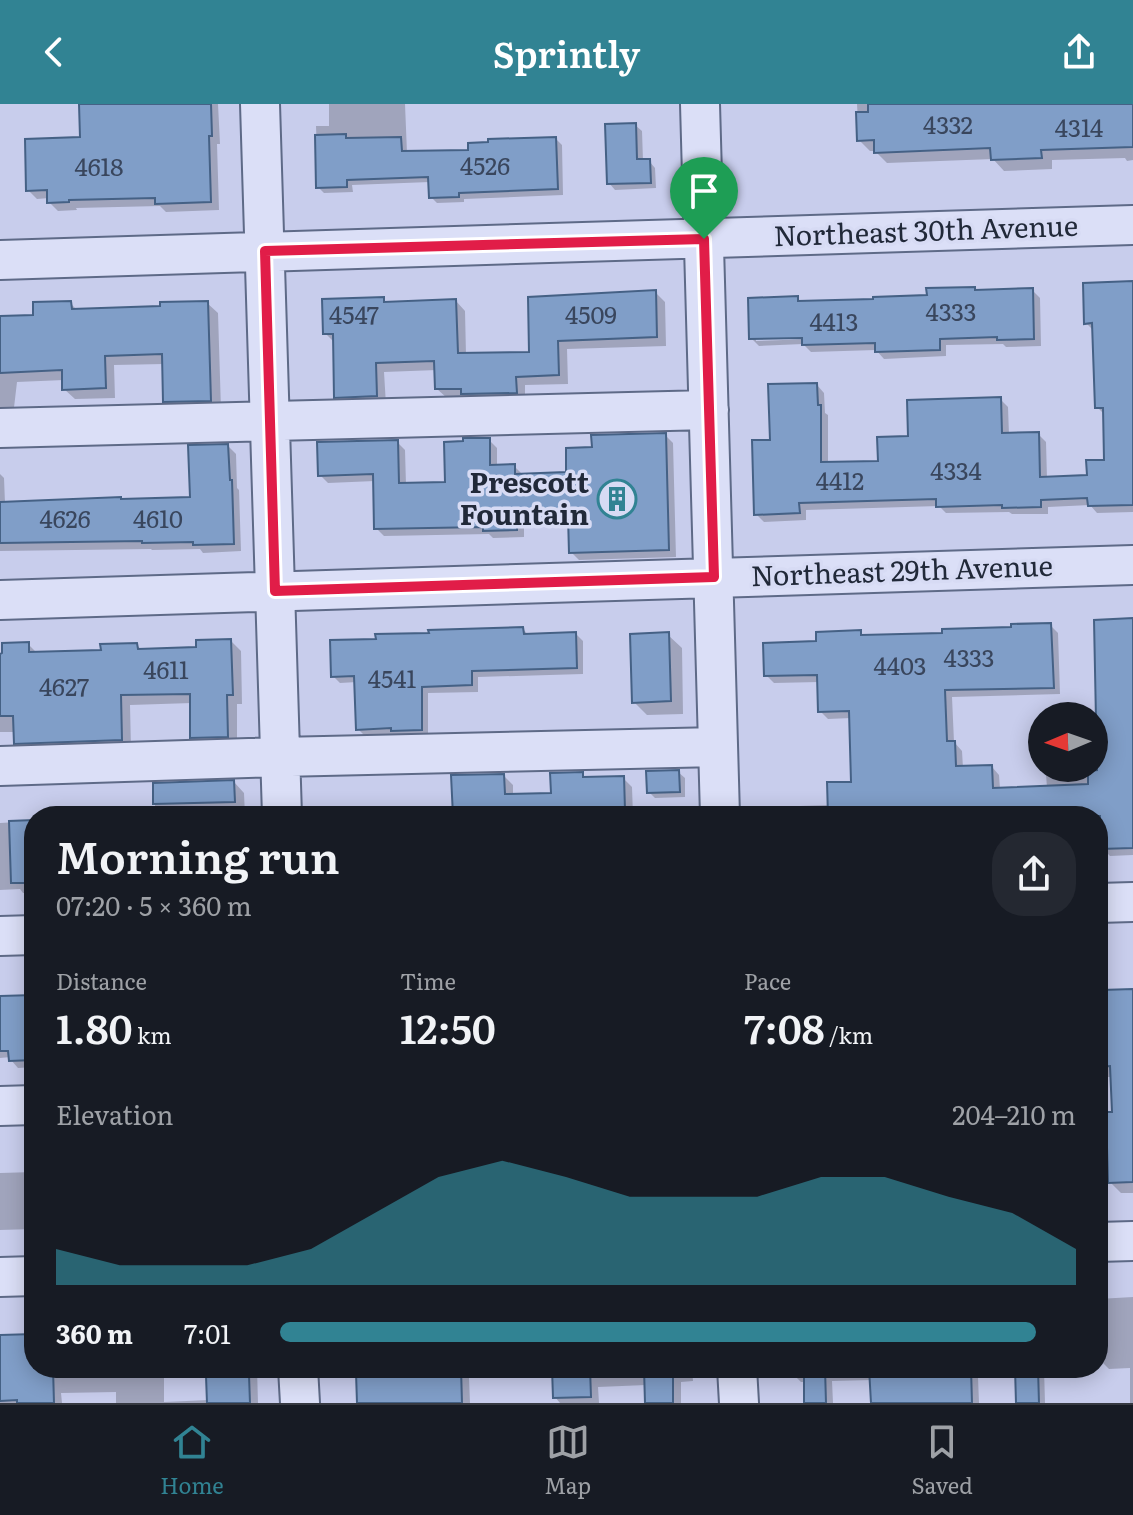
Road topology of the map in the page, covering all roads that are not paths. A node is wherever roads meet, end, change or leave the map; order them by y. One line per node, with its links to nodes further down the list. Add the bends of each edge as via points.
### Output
1 (260, 104): 5 (street)
2 (700, 104): 4 (street)
3 (1133, 225): 4 (street, Northeast 30th Avenue)
4 (704, 239): 5 (street, Northeast 30th Avenue); 7 (street)
5 (265, 251): 6 (street, Northeast 30th Avenue); 8 (street)
6 (0, 260)
7 (709, 410): 8 (street); 11 (street)
8 (270, 421): 9 (street); 12 (street)
9 (0, 428)
10 (1133, 565): 11 (street, Northeast 29th Avenue)
11 (714, 577): 12 (street, Northeast 29th Avenue); 14 (street)
12 (275, 591): 13 (street, Northeast 29th Avenue); 15 (street)
13 (0, 600)
14 (718, 747): 15 (street); 18 (street)
15 (280, 757): 16 (street); 17 (street)
16 (0, 766)
17 (282, 806)
18 (720, 806)
19 (1133, 902): 20 (street)
20 (1108, 903)
21 (24, 935): 22 (street)
22 (0, 936)
23 (24, 1105): 24 (street)
24 (0, 1106)
25 (1133, 1241): 26 (street)
26 (1108, 1242)
27 (24, 1276): 28 (street)
28 (0, 1277)
29 (299, 1378): 31 (street)
30 (738, 1378): 32 (street)
31 (300, 1403)
32 (739, 1403)

